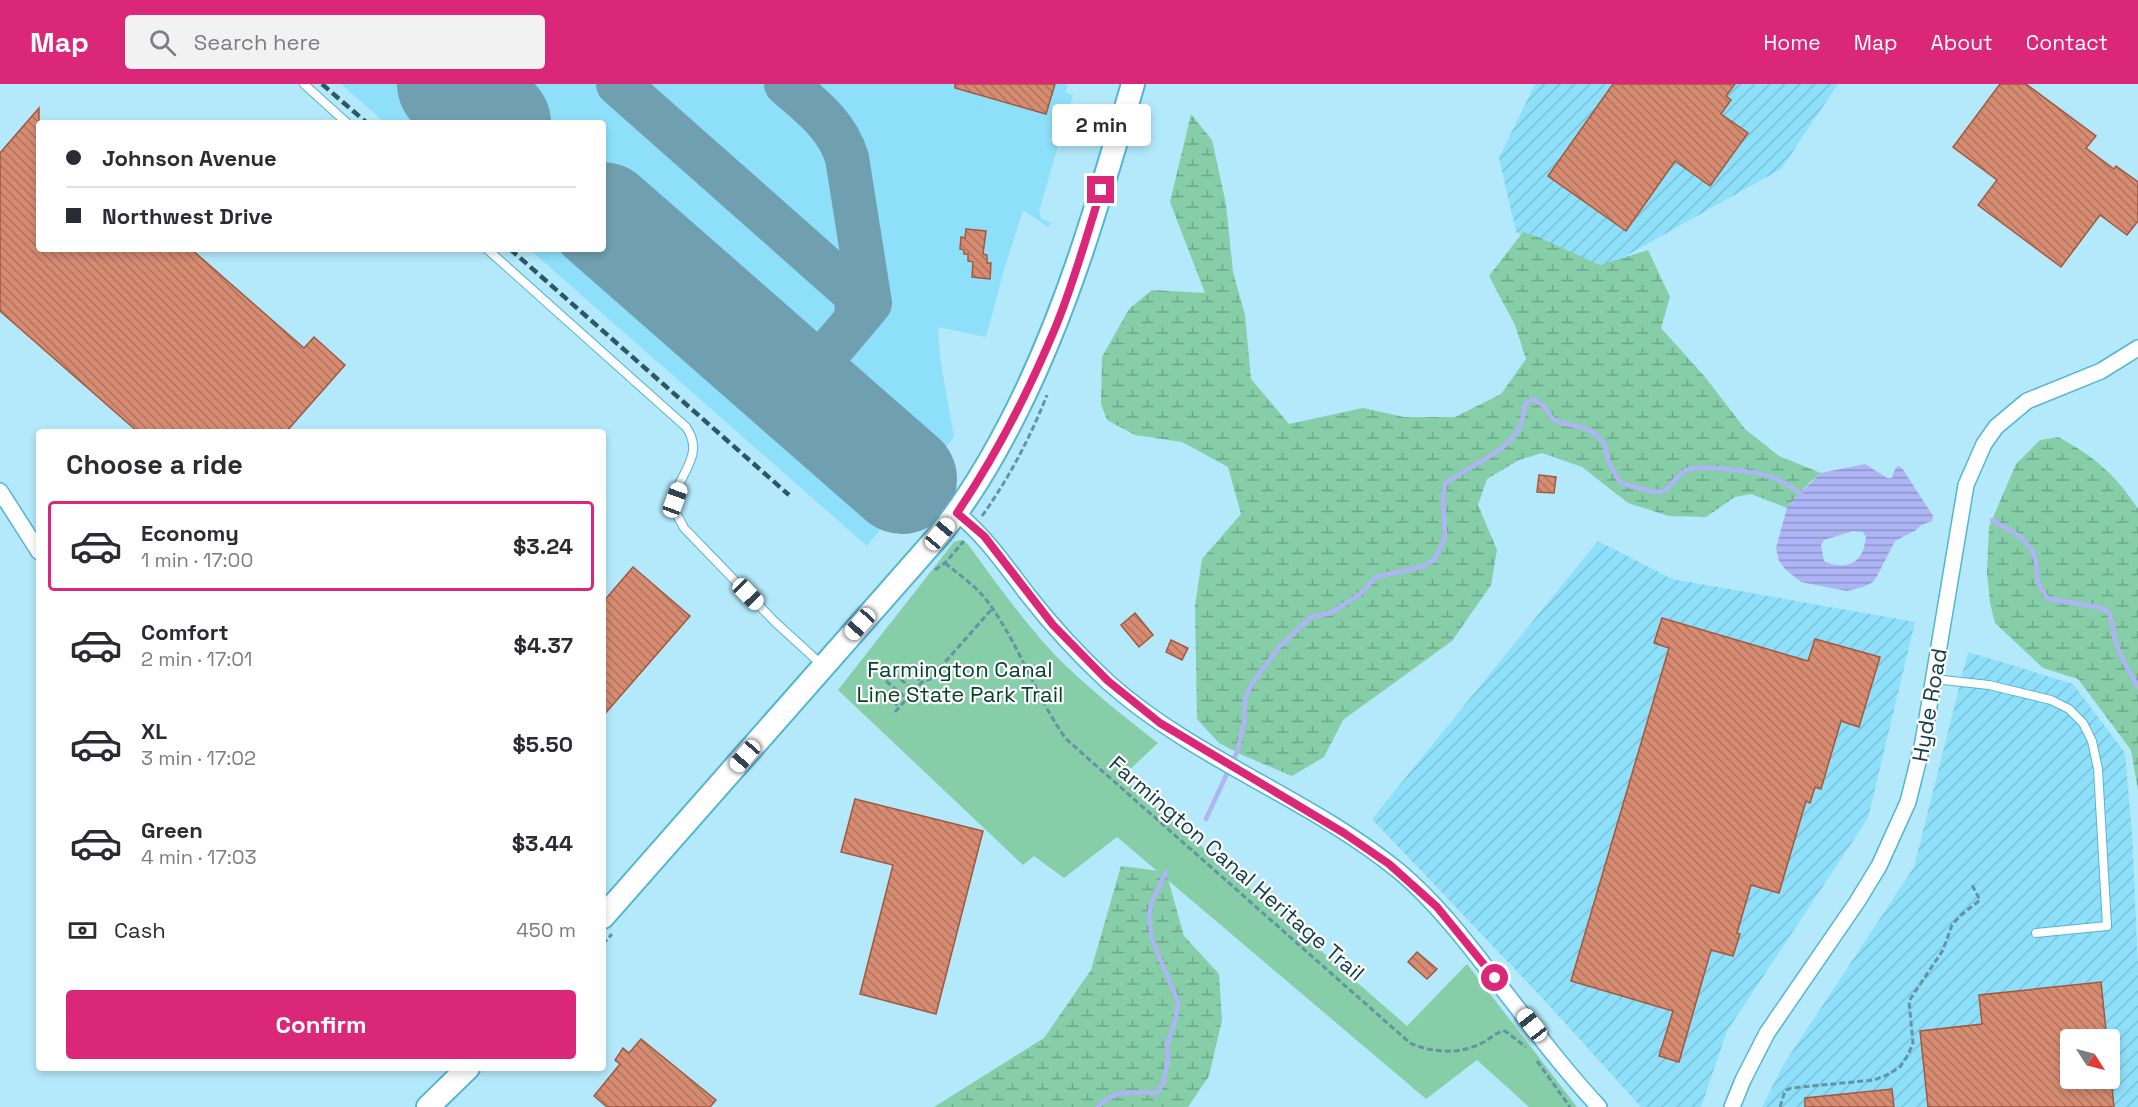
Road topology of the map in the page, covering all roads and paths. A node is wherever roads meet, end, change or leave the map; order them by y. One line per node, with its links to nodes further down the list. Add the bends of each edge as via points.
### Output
1 (304, 84): 3 (lane)
2 (1133, 84): 7 (main road, via 1057,324 1007,430)
3 (344, 120)
4 (491, 252): 12 (lane, via 686,428 692,436 693,449 674,510 684,528 774,621)
5 (2138, 348): 14 (street, Hyde Road, via 2101,371 2027,400 1996,427 1984,444 1966,485)
6 (0, 491): 8 (street)
7 (957, 513): 12 (main road); 30 (street, via 984,536 1053,625 1108,681 1160,723 1364,846 1419,889)
8 (36, 547)
9 (958, 550): 10 (path, Farmington Canal Heritage Trail, via 945,563)
10 (992, 609): 16 (path, via 930,679); 25 (path, Farmington Canal Heritage Trail, via 1066,739 1410,1043 1426,1050 1458,1051 1505,1031)
11 (901, 665): 16 (path)
12 (824, 666): 23 (main road)
13 (894, 673): 18 (path)
14 (1934, 679): 24 (lane, via 1989,685 2051,700 2069,709 2083,723 2092,741 2098,769 2107,926); 31 (street, Hyde Road, via 1917,773 1897,831 1857,902 1767,1034)
15 (886, 681): 19 (path)
16 (922, 682): 18 (path)
17 (879, 690): 20 (path)
18 (914, 691): 19 (path)
19 (907, 699): 20 (path)
20 (899, 707): 21 (path)
21 (895, 712)
22 (1971, 883): 32 (path, via 1980,900 1952,925 1943,950 1909,1001 1913,1043 1900,1067 1874,1080 1791,1088 1785,1091)
23 (606, 914)
24 (2037, 933)
25 (1529, 1049)
26 (1536, 1059): 29 (path)
27 (465, 1071): 28 (main road)
28 (428, 1107)
29 (1570, 1107)
30 (1599, 1107)
31 (1731, 1107)
32 (1780, 1107)

